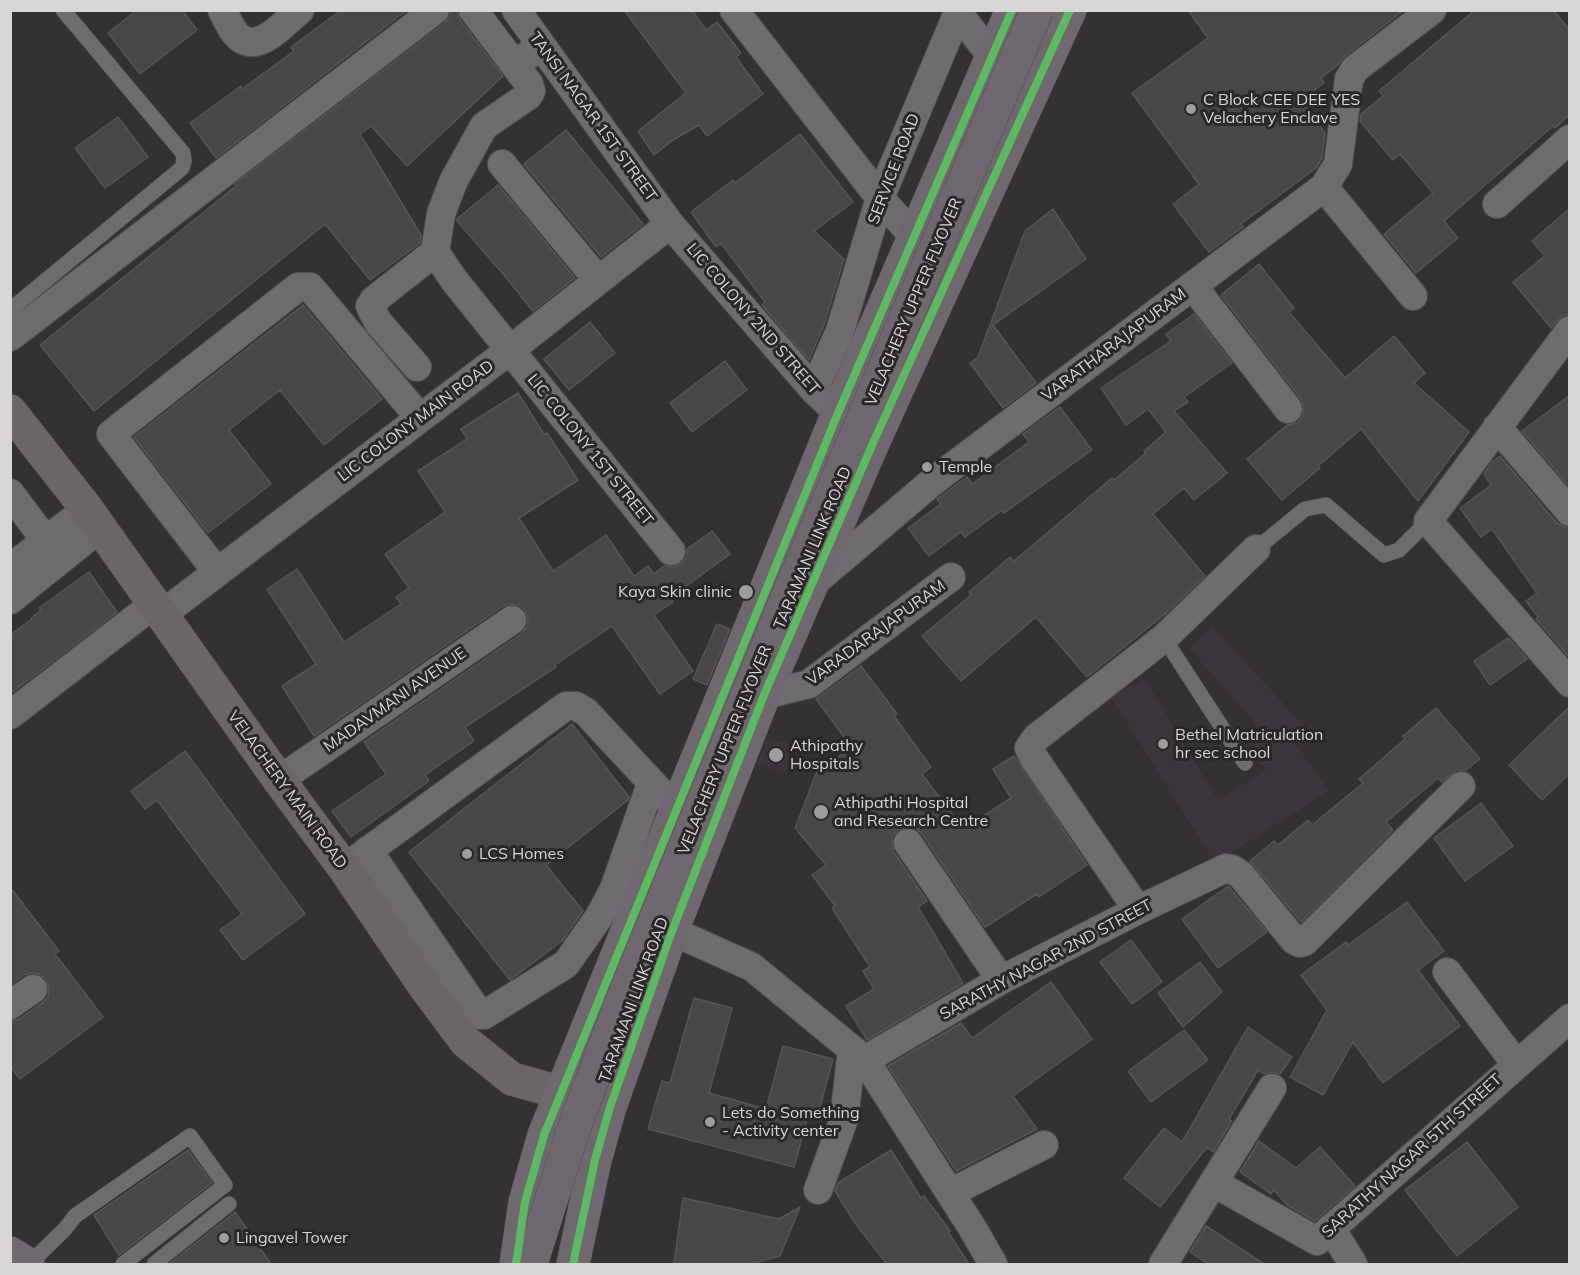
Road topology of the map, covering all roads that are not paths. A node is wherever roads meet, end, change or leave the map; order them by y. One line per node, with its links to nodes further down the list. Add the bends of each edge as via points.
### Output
1 (63, 10): 27 (lane, via 183,153 184,161 182,168)
2 (222, 10): 3 (street, via 239,37 256,42)
3 (300, 10)
4 (435, 10): 29 (street)
5 (472, 10): 15 (street)
6 (516, 10): 13 (street, TANSI NAGAR 1ST STREET)
7 (734, 10): 19 (street)
8 (1012, 10): 14 (main road, TARAMANI LINK ROAD)
9 (1037, 10): 84 (main road, VELACHERY UPPER FLYOVER, bridge, via 787,598 623,998 573,1131)
10 (1070, 10): 48 (main road, TARAMANI LINK ROAD)
11 (1432, 10): 18 (street, VARATHARAJAPURAM, via 1355,69 1349,79 1338,164)
12 (958, 11): 14 (street); 19 (street, SERVICE ROAD)
13 (543, 46): 15 (street); 21 (street, TANSI NAGAR 1ST STREET)
14 (992, 57): 22 (main road, TARAMANI LINK ROAD)
15 (514, 64): 23 (street, via 531,91 484,126 453,182 441,214)
16 (1569, 139): 20 (street)
17 (502, 164): 24 (street)
18 (1324, 187): 25 (street, VARATHARAJAPURAM); 26 (street)
19 (880, 198): 22 (street); 32 (street, SERVICE ROAD, via 840,331)
20 (1497, 204)
21 (670, 224): 24 (street, LIC COLONY MAIN ROAD); 32 (street, LIC COLONY 2ND STREET)
22 (914, 237): 35 (main road, TARAMANI LINK ROAD)
23 (435, 252): 30 (street, LIC COLONY 1ST STREET); 31 (street, via 370,306 378,322)
24 (598, 280): 30 (street, LIC COLONY MAIN ROAD)
25 (1193, 286): 33 (street); 48 (street, VARATHARAJAPURAM, via 932,482)
26 (1413, 296)
27 (10, 310)
28 (1569, 330): 37 (street)
29 (10, 337)
30 (510, 350): 36 (street, LIC COLONY MAIN ROAD); 44 (street, LIC COLONY 1ST STREET)
31 (417, 367)
32 (814, 390): 35 (street, LIC COLONY 2ND STREET)
33 (1288, 409)
34 (10, 411): 40 (main road, VELACHERY MAIN ROAD)
35 (838, 413): 60 (main road, TARAMANI LINK ROAD)
36 (420, 418): 46 (street, LIC COLONY MAIN ROAD); 46 (street, via 310,287 298,287 111,434)
37 (1497, 427): 39 (street); 41 (street)
38 (10, 493): 42 (street)
39 (1569, 512)
40 (94, 519): 42 (street); 49 (street); 50 (main road, VELACHERY MAIN ROAD)
41 (1428, 521): 43 (lane, via 1399,550 1384,555 1326,505 1305,509); 53 (street)
42 (46, 541): 45 (street)
43 (1256, 549): 52 (street)
44 (671, 551)
45 (10, 567)
46 (217, 572): 50 (street, LIC COLONY MAIN ROAD)
47 (951, 577): 54 (street, VARADARAJAPURAM, via 809,684)
48 (812, 584): 54 (main road, TARAMANI LINK ROAD)
49 (10, 600)
50 (158, 610): 55 (street, LIC COLONY MAIN ROAD); 57 (main road, VELACHERY MAIN ROAD)
51 (512, 620): 57 (street, MADAVMANI AVENUE)
52 (1164, 638): 56 (lane); 63 (street, via 1036,738 1029,748)
53 (1569, 683)
54 (764, 695): 64 (main road, TARAMANI LINK ROAD)
55 (10, 715)
56 (1245, 763)
57 (279, 780): 62 (main road, VELACHERY MAIN ROAD)
58 (651, 784): 60 (street); 62 (street, via 586,712 566,706); 62 (street, via 614,889 573,955 566,964 484,1015 480,1015)
59 (1461, 786): 63 (street, SARATHY NAGAR 2ND STREET, via 1304,942 1294,940 1232,869 1226,868)
60 (677, 810): 71 (main road, TARAMANI LINK ROAD)
61 (908, 843): 66 (street)
62 (356, 859): 71 (main road, VELACHERY MAIN ROAD, via 425,987 466,1041 512,1079)
63 (1138, 910): 66 (street, SARATHY NAGAR 2ND STREET)
64 (672, 931): 68 (street, via 752,967); 72 (main road, TARAMANI LINK ROAD)
65 (1446, 972): 69 (street)
66 (1001, 980): 68 (street, SARATHY NAGAR 2ND STREET)
67 (1569, 1018): 69 (street, SARATHY NAGAR 5TH STREET)
68 (858, 1055): 75 (street, via 844,1119); 76 (street)
69 (1516, 1064): 78 (street, SARATHY NAGAR 5TH STREET)
70 (1272, 1088): 74 (street)
71 (561, 1092): 72 (main road, VELACHERY MAIN ROAD); 83 (main road, TARAMANI LINK ROAD, via 532,1173)
72 (610, 1107): 85 (main road, TARAMANI LINK ROAD)
73 (1044, 1146): 76 (street)
74 (1214, 1183): 78 (street, SARATHY NAGAR 5TH STREET, via 1317,1241); 87 (street)
75 (818, 1190)
76 (950, 1193): 86 (street)
77 (229, 1204): 82 (lane)
78 (1331, 1228): 88 (street)
79 (10, 1253): 80 (main road)
80 (29, 1264): 81 (lane, via 75,1216 190,1136 225,1185)
81 (123, 1264)
82 (154, 1264)
83 (516, 1264)
84 (531, 1264)
85 (573, 1264)
86 (993, 1264)
87 (1163, 1264)
88 (1353, 1264)

